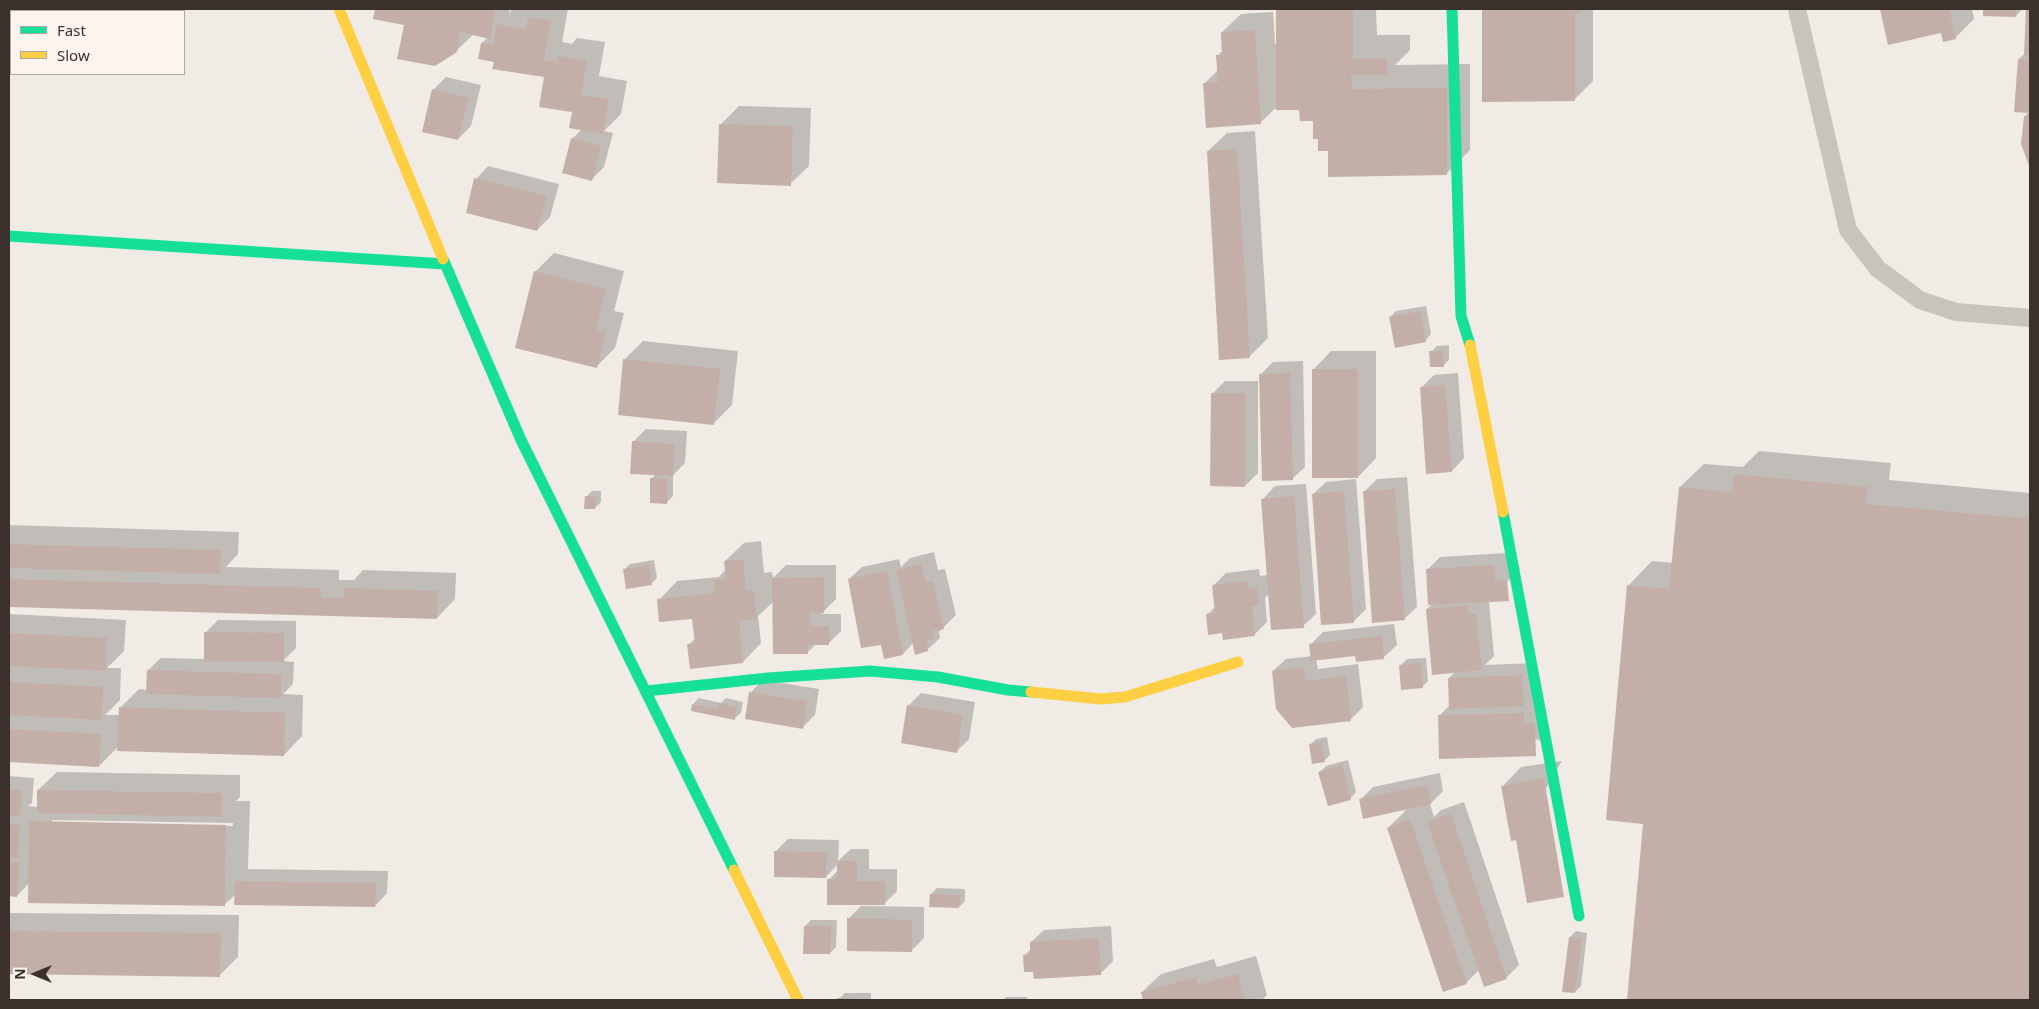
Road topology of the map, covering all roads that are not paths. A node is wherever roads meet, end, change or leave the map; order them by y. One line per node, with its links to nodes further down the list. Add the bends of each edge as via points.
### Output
1 (339, 9): 5 (street)
2 (1452, 9): 9 (street, via 1462,316 1473,354)
3 (1797, 9): 6 (lane, via 1848,230 1878,269 1920,300 1956,312)
4 (9, 236): 5 (street)
5 (446, 264): 8 (street, via 521,440)
6 (2030, 318)
7 (1238, 662): 8 (street, via 1125,697 1101,699 870,671)
8 (646, 691): 10 (street)
9 (1579, 916)
10 (798, 1000)

